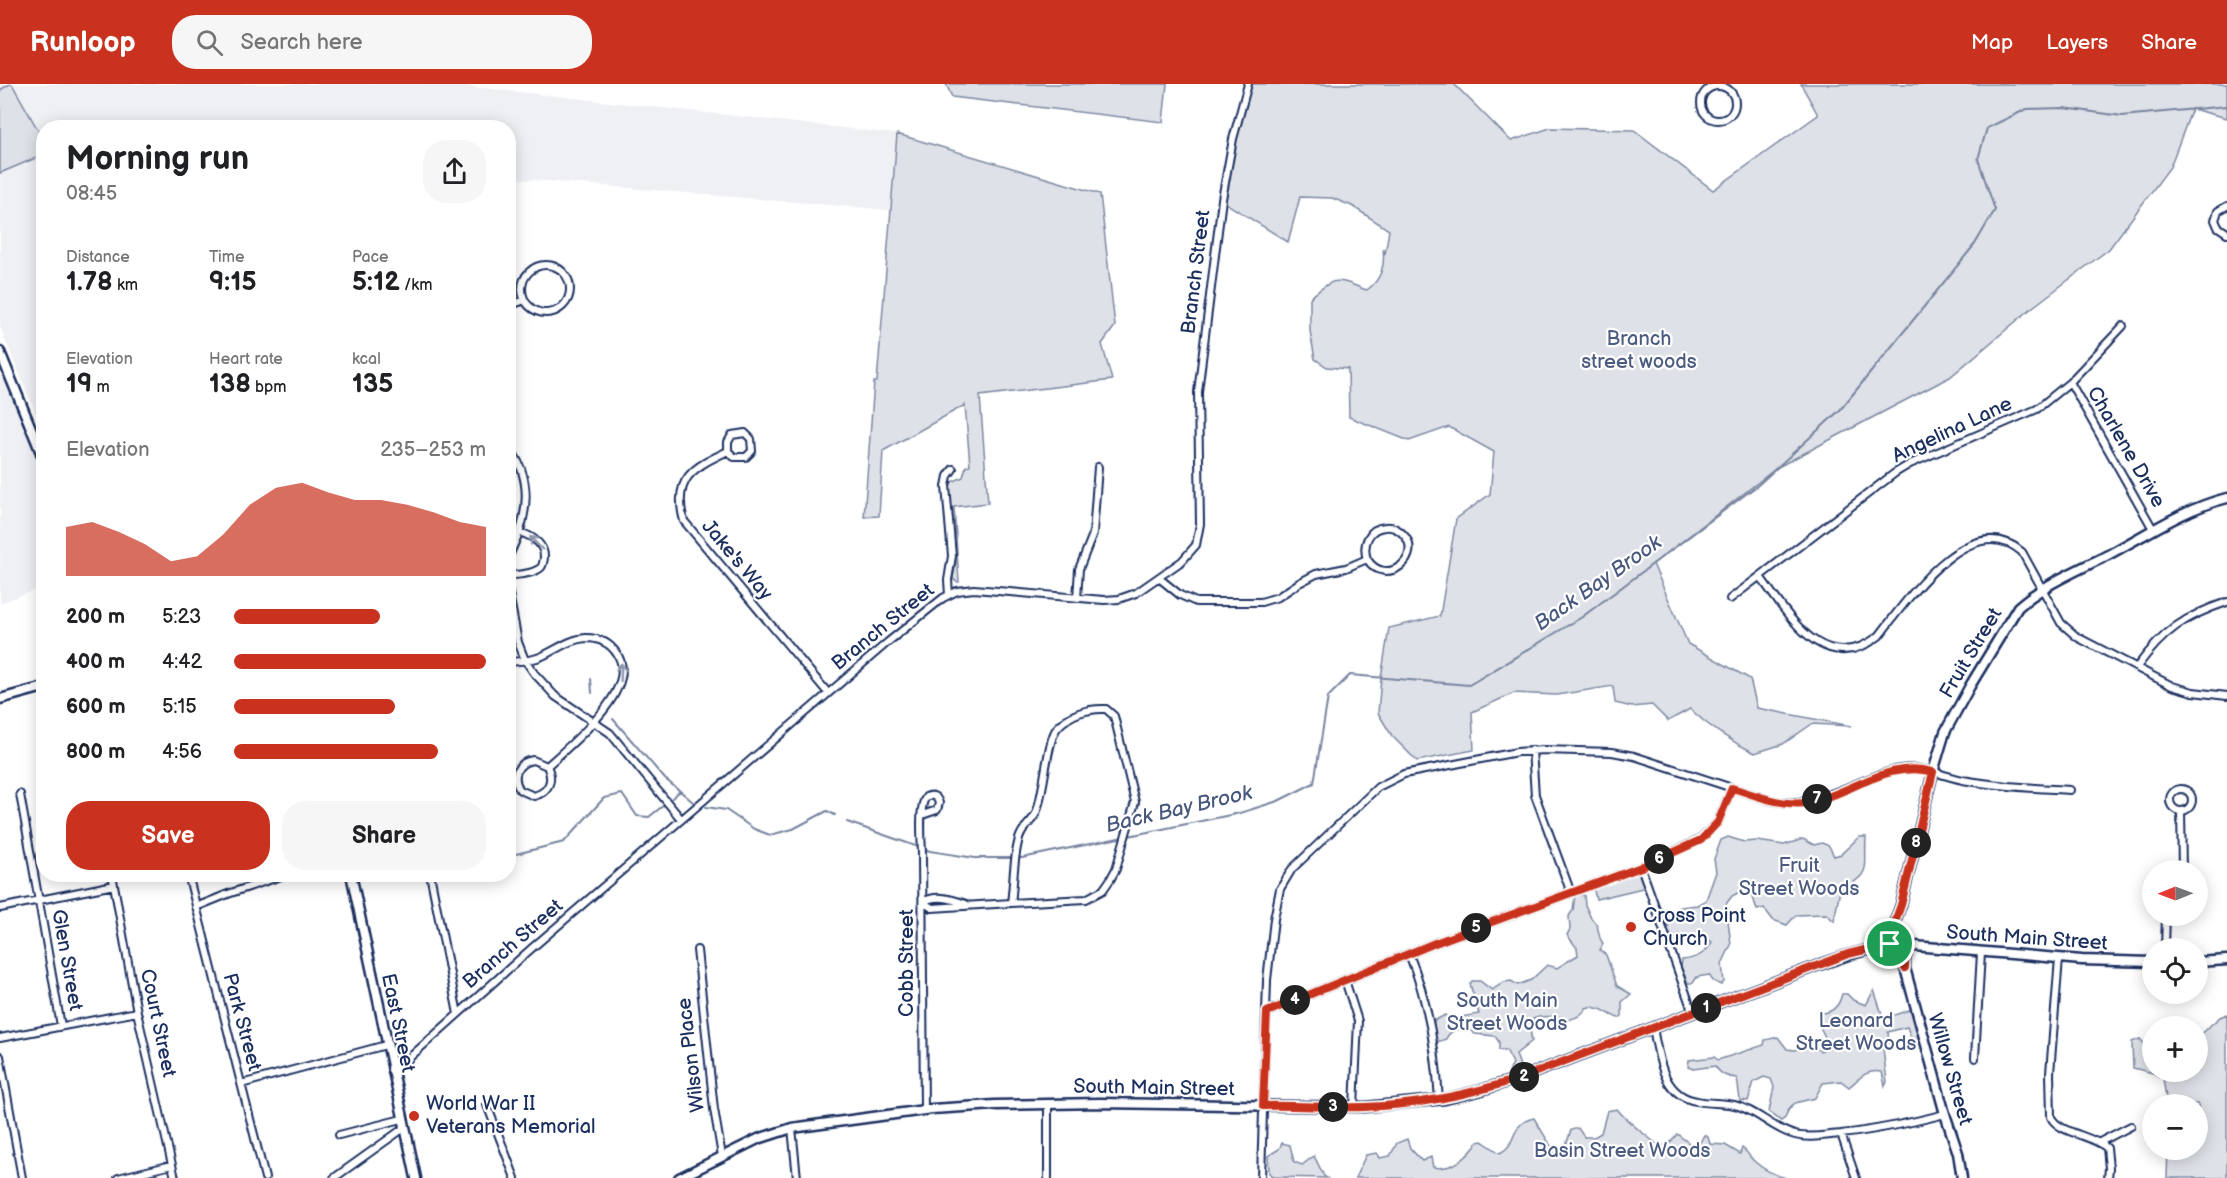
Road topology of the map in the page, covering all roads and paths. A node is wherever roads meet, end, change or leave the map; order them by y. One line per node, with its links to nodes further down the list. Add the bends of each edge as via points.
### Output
1 (1248, 84): 21 (street, Branch Street, via 1222,199 1198,392 1199,535 1190,554)
2 (1712, 86): 2 (street, via 1731,92 1734,99 1733,111 1721,120 1711,119 1702,109 1703,96)
3 (2227, 206): 4 (street, via 2218,211 2216,220)
4 (2227, 233)
5 (525, 300): 5 (street, via 540,313 559,310 570,294 568,279 554,266 535,268 523,282); 6 (street)
6 (516, 303)
7 (2123, 326): 9 (street, Angelina Lane)
8 (0, 352): 10 (main road)
9 (2070, 382): 16 (street, Charlene Drive); 22 (street, Angelina Lane, via 2037,409 1895,473)
10 (36, 440)
11 (728, 451): 11 (street, Jake's Way, via 734,457 746,457 752,451 752,439 745,433 736,433 728,442); 33 (street, Jake's Way, via 701,463 689,474 680,501 684,521)
12 (516, 456): 17 (street, via 526,490)
13 (1098, 467): 25 (street, via 1093,534 1080,569)
14 (953, 469): 24 (street, via 946,486 952,556)
15 (2227, 498): 16 (main road, Fruit Street, via 2193,508)
16 (2153, 529): 23 (main road, Fruit Street)
17 (519, 532): 18 (street); 20 (street, one-way to 17, via 536,571 544,561 541,545)
18 (516, 540)
19 (1367, 559): 19 (street, via 1381,570 1399,568 1409,552 1407,539 1393,528 1375,530 1366,541); 21 (street, via 1316,574 1278,597 1261,602 1196,602 1179,596)
20 (516, 575)
21 (1159, 578): 25 (street, Branch Street, via 1136,594 1119,599)
22 (1761, 578): 23 (street, via 1809,638 1844,650 1879,636 1934,570 1973,542 1987,539 2015,545); 26 (street, Angelina Lane)
23 (2044, 589): 31 (street, via 2069,632); 39 (main road, Fruit Street, via 2011,617 1951,720)
24 (949, 595): 25 (street, Branch Street, via 974,589); 33 (street, Branch Street)
25 (1077, 598)
26 (1730, 599)
27 (2227, 602): 31 (street, via 2170,630 2153,644)
28 (516, 631): 29 (street)
29 (525, 660): 30 (street); 36 (street, via 555,696); 36 (street, one-way to 29, via 622,677 619,657 608,644 583,638 538,659)
30 (516, 661)
31 (2137, 667): 34 (street, via 2182,689)
32 (36, 689): 35 (main road)
33 (828, 693): 47 (street, Branch Street)
34 (2227, 696)
35 (0, 699)
36 (594, 722): 38 (street); 47 (street, via 621,745)
37 (1532, 750): 42 (street, via 1623,753); 58 (street, via 1535,795); 76 (street, via 1387,781 1292,869 1283,880 1276,901)
38 (547, 766): 40 (street, via 533,760 523,763); 41 (street, via 551,780 543,792 534,796 520,790)
39 (1933, 772): 42 (street, via 1900,770 1805,802 1780,802); 43 (street, via 1993,785); 64 (main road, Fruit Street)
40 (516, 774)
41 (516, 779)
42 (1732, 788): 49 (street, via 1718,822 1701,840)
43 (2070, 790)
44 (20, 794): 50 (street, Glen Street)
45 (2181, 811): 48 (street)
46 (922, 815): 60 (street, Cobb Street)
47 (681, 819): 78 (street, Branch Street)
48 (2182, 860)
49 (1641, 867): 58 (street); 77 (street)
50 (36, 879)
51 (37, 882): 59 (street, Glen Street)
52 (113, 882): 57 (street, Court Street)
53 (190, 882): 62 (street, Park Street)
54 (263, 882): 62 (street)
55 (353, 882): 82 (main road, East Street)
56 (432, 882): 78 (street)
57 (114, 885): 59 (street); 75 (street, Court Street)
58 (1571, 892): 68 (street)
59 (40, 900): 63 (street); 79 (street, Glen Street)
60 (923, 902): 61 (street, via 932,908); 92 (street, Cobb Street)
61 (1011, 903): 61 (street, via 1075,900 1095,895 1110,880 1135,802 1114,716 1106,709 1082,711 1054,733 1036,814 1021,832)
62 (196, 907): 86 (street, Park Street)
63 (0, 908)
64 (1890, 944): 65 (main road, South Main Street); 73 (main road); 77 (main road, South Main Street, via 1848,954)
65 (1910, 946): 67 (main road, South Main Street); 73 (main road)
66 (697, 950): 100 (street, Wilson Place)
67 (1981, 953): 69 (main road, South Main Street); 84 (street)
68 (1409, 954): 74 (street); 87 (street, via 1429,1018)
69 (2059, 958): 72 (main road, South Main Street); 99 (street, via 2050,1073 2051,1117 2059,1127)
70 (2227, 960): 71 (main road)
71 (2208, 961)
72 (2142, 962)
73 (1905, 968): 93 (main road, Willow Street)
74 (1345, 980): 76 (street); 91 (street, via 1358,1021)
75 (137, 1012): 79 (street); 101 (street, Court Street)
76 (1267, 1012): 90 (street)
77 (1693, 1013): 80 (main road, South Main Street)
78 (458, 1014): 85 (street, Branch Street)
79 (61, 1026): 81 (street)
80 (1653, 1028): 87 (main road, South Main Street, via 1520,1078); 97 (street, via 1666,1080 1677,1095 1738,1106 1796,1136)
81 (0, 1038)
82 (386, 1045): 85 (main road, East Street); 86 (street)
83 (0, 1056): 102 (street)
84 (1974, 1058)
85 (391, 1070): 94 (main road, East Street)
86 (241, 1084): 105 (street, Park Street)
87 (1439, 1100): 91 (main road, South Main Street)
88 (1048, 1104): 90 (main road, South Main Street); 92 (main road, South Main Street); 111 (street)
89 (487, 1105): 108 (street)
90 (1263, 1106): 91 (main road, South Main Street); 112 (street)
91 (1354, 1107)
92 (924, 1110): 96 (main road, South Main Street)
93 (1945, 1114): 97 (street, via 1875,1131); 114 (main road, Willow Street)
94 (403, 1124): 98 (street); 106 (street); 107 (main road, East Street)
95 (2131, 1126): 99 (street)
96 (792, 1128): 100 (main road, South Main Street); 110 (street)
97 (1841, 1134): 113 (street)
98 (339, 1136)
99 (2100, 1142): 115 (street, via 2108,1154)
100 (722, 1156): 109 (main road, South Main Street)
101 (172, 1165): 103 (street); 104 (street, Court Street)
102 (22, 1178)
103 (118, 1178)
104 (176, 1178)
105 (265, 1178)
106 (334, 1178)
107 (416, 1178)
108 (515, 1178)
109 (680, 1178)
110 (797, 1178)
111 (1048, 1178)
112 (1261, 1178)
113 (1857, 1178)
114 (1962, 1178)
115 (2108, 1178)

